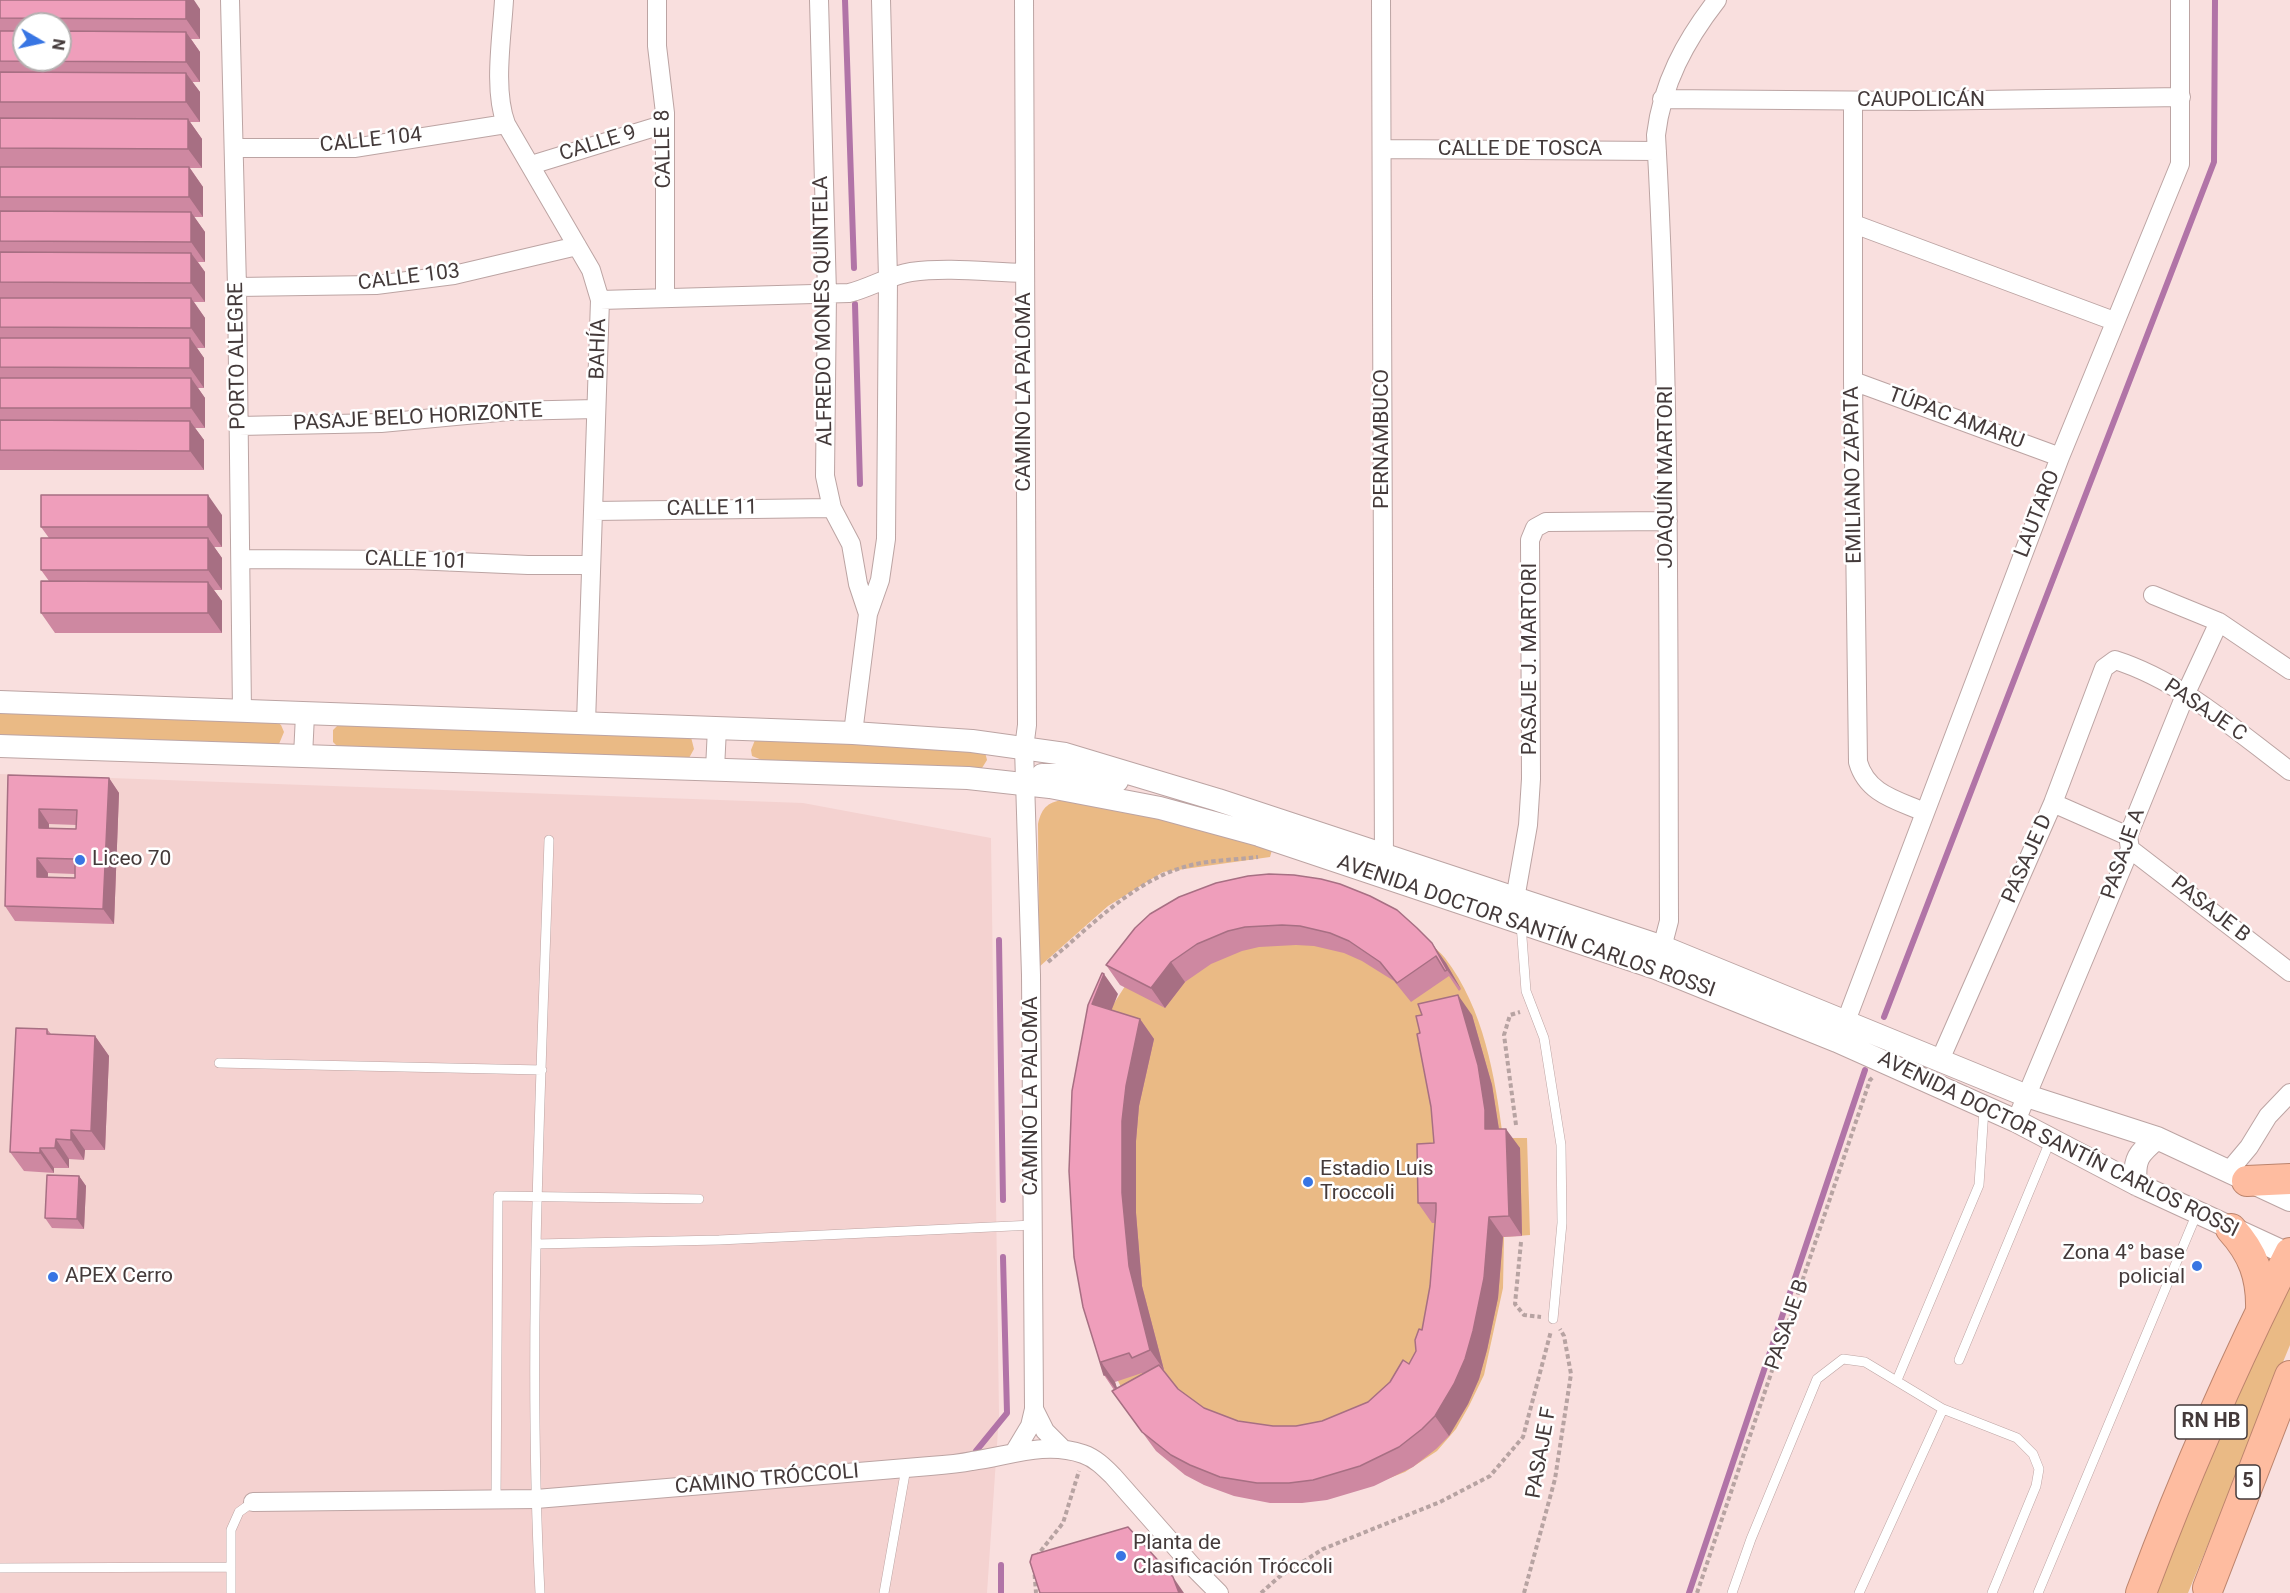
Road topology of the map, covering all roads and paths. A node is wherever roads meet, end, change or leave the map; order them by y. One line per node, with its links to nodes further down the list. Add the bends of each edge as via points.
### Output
1 (230, 0): 15 (street, PORTO ALEGRE)
2 (504, 0): 13 (street, BAHÍA, via 501,101)
3 (657, 0): 14 (street, CALLE 8)
4 (819, 0): 24 (street, ALFREDO MONES QUINTELA)
5 (881, 0): 22 (street, ALFREDO MONES QUINTELA)
6 (1024, 0): 21 (street, CAMINO LA PALOMA)
7 (1381, 0): 16 (street, PERNAMBUCO)
8 (1717, 0): 11 (street, JOAQUÍN MARTORI, via 1690,38)
9 (2180, 0): 10 (street, LAUTARO)
10 (2181, 97): 12 (street, CAUPOLICÁN); 27 (street, LAUTARO, via 2180,164)
11 (1662, 99): 12 (street, CAUPOLICÁN); 17 (street, JOAQUÍN MARTORI)
12 (1853, 101): 19 (street, EMILIANO ZAPATA)
13 (506, 124): 15 (street, CALLE 104, via 354,148); 18 (street, BAHÍA)
14 (664, 124): 18 (street, CALLE 9); 25 (street, CALLE 8)
15 (234, 148): 23 (street, PORTO ALEGRE)
16 (1383, 149): 17 (street, CALLE DE TOSCA); 61 (street, PERNAMBUCO)
17 (1657, 151): 34 (street, JOAQUÍN MARTORI)
18 (531, 165): 20 (street, BAHÍA)
19 (1854, 224): 27 (street); 28 (street, EMILIANO ZAPATA)
20 (577, 246): 23 (street, CALLE 103, via 454,275 376,285); 26 (street, BAHÍA, via 591,270)
21 (1024, 273): 22 (street, via 910,272); 50 (street, CAMINO LA PALOMA)
22 (888, 279): 24 (street, via 867,289); 38 (street, ALFREDO MONES QUINTELA, via 886,539 880,580)
23 (237, 287): 30 (street, PORTO ALEGRE)
24 (826, 293): 25 (street); 32 (street, ALFREDO MONES QUINTELA, via 825,476)
25 (665, 298): 26 (street)
26 (600, 300): 29 (street, BAHÍA)
27 (2114, 321): 31 (street, LAUTARO)
28 (1853, 381): 31 (street, TÚPAC AMARU); 57 (street, EMILIANO ZAPATA, via 1858,762 1869,784)
29 (596, 410): 30 (street, PASAJE BELO HORIZONTE, via 509,411 381,423); 33 (street, BAHÍA)
30 (239, 426): 35 (street, PORTO ALEGRE)
31 (2060, 457): 57 (street, LAUTARO)
32 (832, 508): 33 (street, CALLE 11); 38 (street, ALFREDO MONES QUINTELA, via 851,544)
33 (593, 511): 36 (street, BAHÍA)
34 (1668, 521): 63 (street, PASAJE J. MARTORI, via 1546,522 1535,528 1530,540 1531,779 1528,825); 65 (street, JOAQUÍN MARTORI, via 1669,921)
35 (242, 559): 36 (street, CALLE 101); 44 (street, PORTO ALEGRE)
36 (590, 565): 46 (street, BAHÍA)
37 (2153, 595): 39 (street)
38 (868, 614): 48 (street, ALFREDO MONES QUINTELA)
39 (2219, 622): 41 (street); 42 (street, PASAJE A)
40 (2115, 660): 42 (street, PASAJE C); 56 (street, PASAJE D, via 2104,668)
41 (2290, 670)
42 (2186, 693): 53 (street, PASAJE C); 59 (street, PASAJE A)
43 (0, 702): 44 (street, AVENIDA DOCTOR SANTÍN CARLOS ROSSI)
44 (242, 712): 45 (street, AVENIDA DOCTOR SANTÍN CARLOS ROSSI)
45 (305, 715): 46 (street, AVENIDA DOCTOR SANTÍN CARLOS ROSSI); 51 (street)
46 (586, 723): 47 (street, AVENIDA DOCTOR SANTÍN CARLOS ROSSI)
47 (717, 728): 48 (street, AVENIDA DOCTOR SANTÍN CARLOS ROSSI); 52 (street)
48 (853, 733): 50 (street, AVENIDA DOCTOR SANTÍN CARLOS ROSSI)
49 (0, 746): 51 (street, AVENIDA DOCTOR SANTÍN CARLOS ROSSI)
50 (1024, 748): 54 (street, AVENIDA DOCTOR SANTÍN CARLOS ROSSI, via 1065,754); 55 (street, CAMINO LA PALOMA)
51 (303, 756): 52 (street, AVENIDA DOCTOR SANTÍN CARLOS ROSSI)
52 (715, 769): 55 (street, AVENIDA DOCTOR SANTÍN CARLOS ROSSI)
53 (2290, 771)
54 (1151, 779): 55 (street, via 1128,783 1049,774); 61 (street, AVENIDA DOCTOR SANTÍN CARLOS ROSSI)
55 (1026, 783): 60 (street, AVENIDA DOCTOR SANTÍN CARLOS ROSSI, via 1160,808); 67 (street, CAMINO LA PALOMA)
56 (2053, 802): 59 (street, PASAJE B); 70 (street, PASAJE D)
57 (1924, 812): 69 (street, LAUTARO)
58 (549, 840): 73 (lane)
59 (2129, 842): 66 (street, PASAJE B); 75 (street, PASAJE A)
60 (1285, 844): 62 (street, AVENIDA DOCTOR SANTÍN CARLOS ROSSI); 67 (path, via 1263,856 1186,866 1163,874 1121,901)
61 (1384, 855): 62 (street, PERNAMBUCO); 63 (street, AVENIDA DOCTOR SANTÍN CARLOS ROSSI)
62 (1384, 878): 64 (street, AVENIDA DOCTOR SANTÍN CARLOS ROSSI)
63 (1515, 899): 64 (street, PASAJE J. MARTORI); 65 (street, AVENIDA DOCTOR SANTÍN CARLOS ROSSI)
64 (1521, 924): 65 (street, AVENIDA DOCTOR SANTÍN CARLOS ROSSI); 68 (lane, via 1526,991)
65 (1659, 958): 69 (street, AVENIDA DOCTOR SANTÍN CARLOS ROSSI); 72 (street, AVENIDA DOCTOR SANTÍN CARLOS ROSSI)
66 (2290, 972)
67 (1031, 975): 88 (street, CAMINO LA PALOMA)
68 (1532, 1008): 78 (path, via 1510,1015 1504,1035); 94 (lane, via 1544,1038 1561,1145 1562,1223)
69 (1846, 1021): 70 (street, AVENIDA DOCTOR SANTÍN CARLOS ROSSI)
70 (1940, 1060): 75 (street, AVENIDA DOCTOR SANTÍN CARLOS ROSSI)
71 (219, 1063): 73 (lane)
72 (1889, 1064): 76 (street, AVENIDA DOCTOR SANTÍN CARLOS ROSSI); 118 (path, PASAJE B, via 1870,1080)
73 (542, 1070): 84 (lane)
74 (2290, 1093): 81 (street, via 2268,1116 2249,1147)
75 (2027, 1096): 77 (street, PASAJE A); 79 (street, AVENIDA DOCTOR SANTÍN CARLOS ROSSI)
76 (1984, 1107): 77 (street, AVENIDA DOCTOR SANTÍN CARLOS ROSSI); 97 (lane, via 1979,1185)
77 (2016, 1121): 80 (street, AVENIDA DOCTOR SANTÍN CARLOS ROSSI)
78 (1516, 1125)
79 (2157, 1138): 81 (street, AVENIDA DOCTOR SANTÍN CARLOS ROSSI); 83 (street, via 2138,1156 2134,1168)
80 (2050, 1139): 83 (street, AVENIDA DOCTOR SANTÍN CARLOS ROSSI); 95 (lane)
81 (2238, 1177): 82 (highway); 86 (street, AVENIDA DOCTOR SANTÍN CARLOS ROSSI)
82 (2290, 1179)
83 (2136, 1184): 87 (street, AVENIDA DOCTOR SANTÍN CARLOS ROSSI)
84 (538, 1196): 85 (lane); 91 (lane); 106 (lane, via 498,1196)
85 (699, 1199)
86 (2290, 1200)
87 (2197, 1213): 89 (street, AVENIDA DOCTOR SANTÍN CARLOS ROSSI); 122 (lane)
88 (1033, 1225): 91 (lane); 98 (street, CAMINO LA PALOMA)
89 (2231, 1229): 92 (street, AVENIDA DOCTOR SANTÍN CARLOS ROSSI); 93 (highway, via 2256,1266 2262,1292)
90 (1521, 1242): 94 (path, via 1515,1304 1524,1315)
91 (537, 1244): 105 (lane)
92 (2290, 1254): 93 (highway, RN HB)
93 (2261, 1310): 123 (highway, RN HB)
94 (1553, 1319): 116 (path, via 1523,1437 1490,1476 1440,1502 1323,1549); 117 (path, PASAJE F, via 1564,1336 1571,1374 1555,1479)
95 (1959, 1360)
96 (2290, 1376): 110 (highway, 5)
97 (1897, 1380): 99 (lane); 119 (lane, via 1865,1362 1843,1359 1817,1379)
98 (1034, 1409): 101 (street, CAMINO LA PALOMA, via 1045,1431); 102 (street, CAMINO LA PALOMA, via 1030,1426)
99 (1943, 1409): 120 (lane); 121 (lane, via 2017,1438 2033,1454 2039,1469 2036,1486)
100 (2290, 1419): 110 (highway, RN HB)
101 (1063, 1449): 102 (street, CAMINO TRÓCCOLI); 103 (street, CAMINO TRÓCCOLI)
102 (1015, 1451): 104 (street, CAMINO TRÓCCOLI, via 973,1461)
103 (1084, 1454): 114 (path, via 1063,1523 1035,1558); 115 (street, CAMINO TRÓCCOLI, via 1113,1476)
104 (906, 1468): 105 (street, CAMINO TRÓCCOLI); 113 (lane)
105 (536, 1499): 106 (street, CAMINO TRÓCCOLI); 112 (lane)
106 (496, 1500): 107 (street, CAMINO TRÓCCOLI)
107 (253, 1502): 108 (lane, via 239,1512 231,1530)
108 (231, 1567): 109 (lane); 111 (lane)
109 (0, 1568)
110 (2207, 1591)
111 (231, 1593)
112 (540, 1593)
113 (884, 1593)
114 (1036, 1593)
115 (1220, 1593)
116 (1261, 1593)
117 (1524, 1593)
118 (1697, 1593)
119 (1732, 1593)
120 (1859, 1593)
121 (1992, 1593)
122 (2038, 1593)
123 (2141, 1593)

